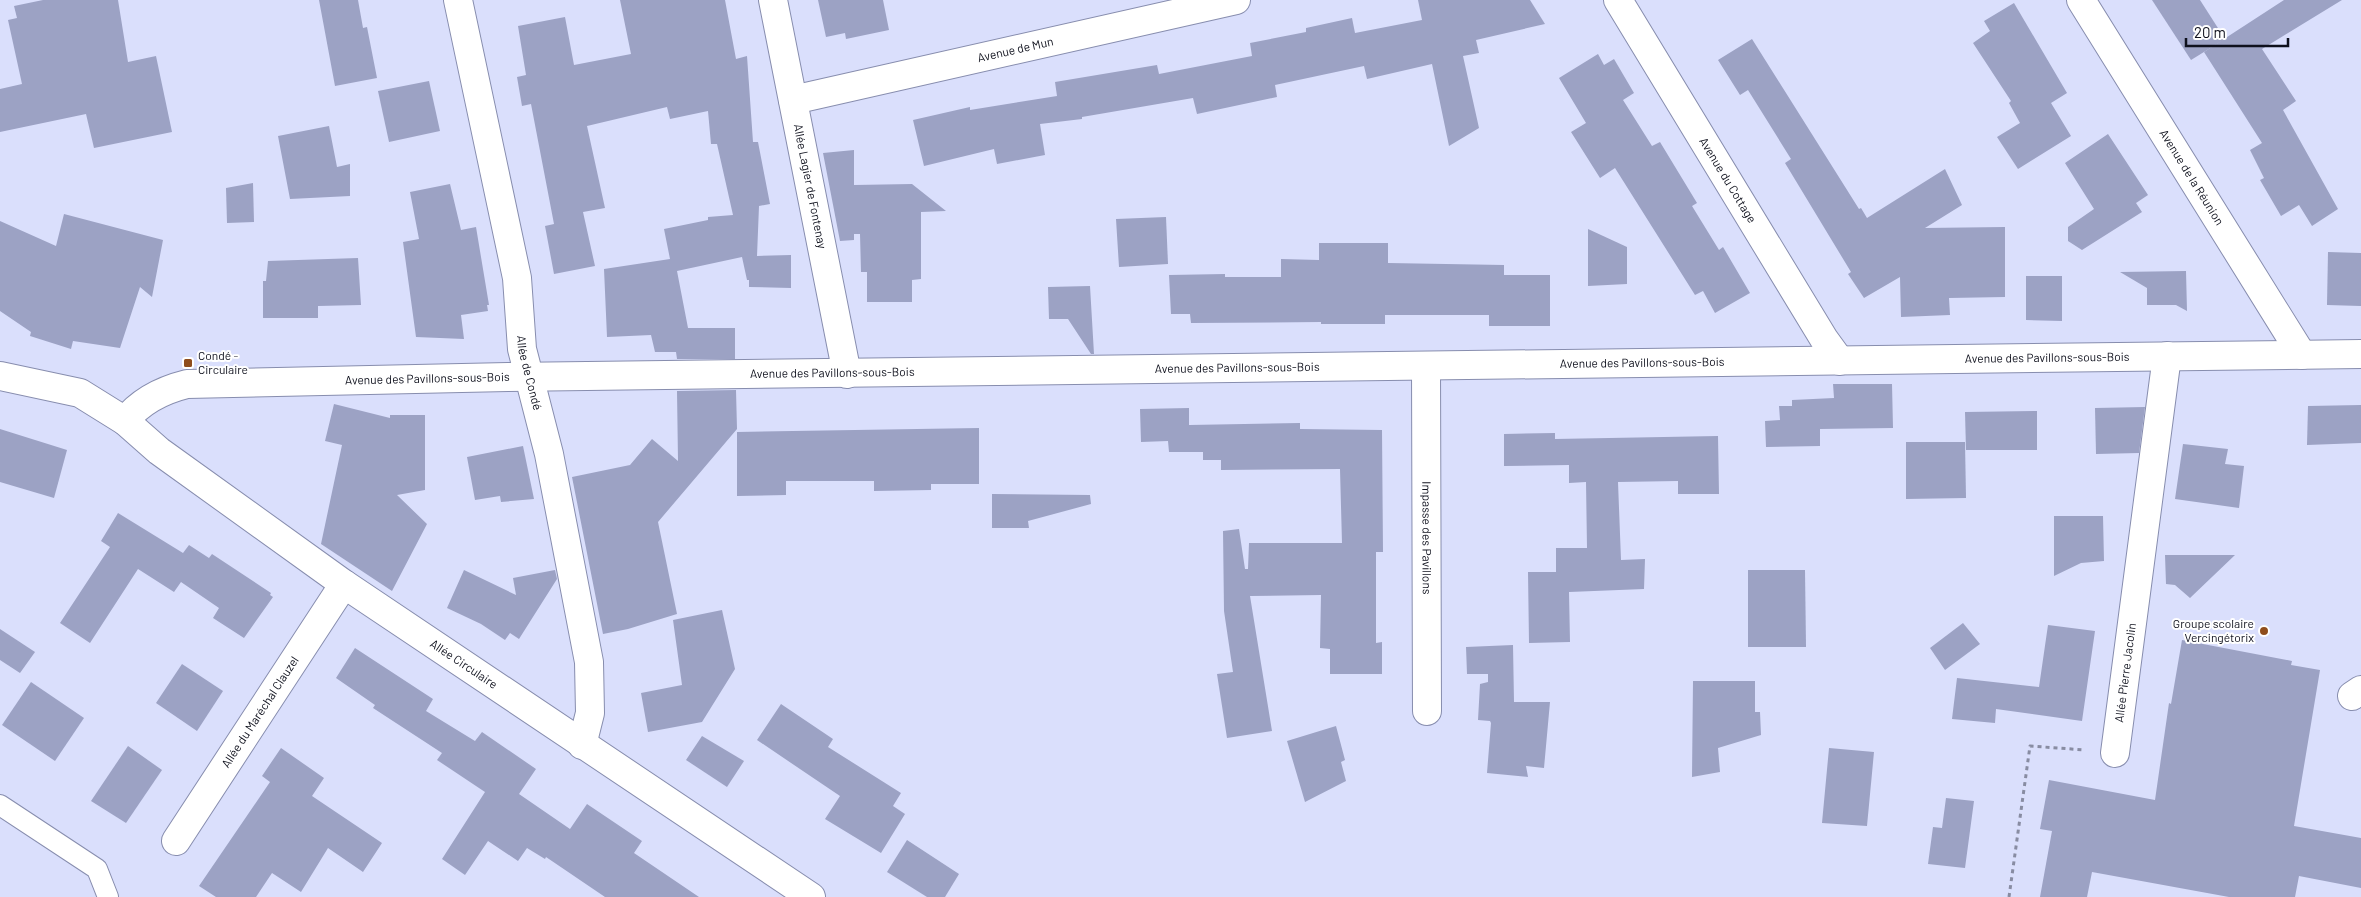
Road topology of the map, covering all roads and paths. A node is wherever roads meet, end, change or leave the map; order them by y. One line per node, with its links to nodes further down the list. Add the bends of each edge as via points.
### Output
1 (458, 0): 14 (street, Allée de Condé, via 517,278 522,349)
2 (773, 0): 6 (street, Allée Lagier de Fontenay)
3 (1236, 0): 6 (street, Avenue de Mun)
4 (1618, 0): 10 (street, Avenue du Cottage)
5 (2081, 0): 8 (street, Avenue de la Réunion)
6 (793, 100): 12 (street, Allée Lagier de Fontenay)
7 (2361, 354): 8 (street, Avenue des Pavillons-sous-Bois)
8 (2302, 355): 9 (street, Avenue des Pavillons-sous-Bois)
9 (2167, 356): 10 (street, Avenue des Pavillons-sous-Bois); 19 (street, Allée Pierre Jacolin)
10 (1840, 361): 11 (street, Avenue des Pavillons-sous-Bois)
11 (1426, 366): 12 (street, Avenue des Pavillons-sous-Bois); 17 (street, Impasse des Pavillons)
12 (847, 374): 14 (street, Avenue des Pavillons-sous-Bois)
13 (0, 376): 15 (street, Allée Circulaire, via 80,393)
14 (529, 378): 15 (street, Avenue des Pavillons-sous-Bois, via 187,384 162,390 132,411); 18 (street, Allée de Condé, via 549,454 589,662 590,713)
15 (125, 421): 16 (street, Allée Circulaire, via 159,452)
16 (344, 584): 18 (street, Allée Circulaire); 21 (street, Allée du Maréchal Clauzel)
17 (1427, 711)
18 (582, 746): 25 (street, Allée Circulaire)
19 (2115, 753): 26 (path, via 2030,746)
20 (0, 805): 22 (lane)
21 (176, 841)
22 (97, 869): 23 (lane); 24 (lane)
23 (96, 897)
24 (108, 897)
25 (810, 897)
26 (2009, 897)

